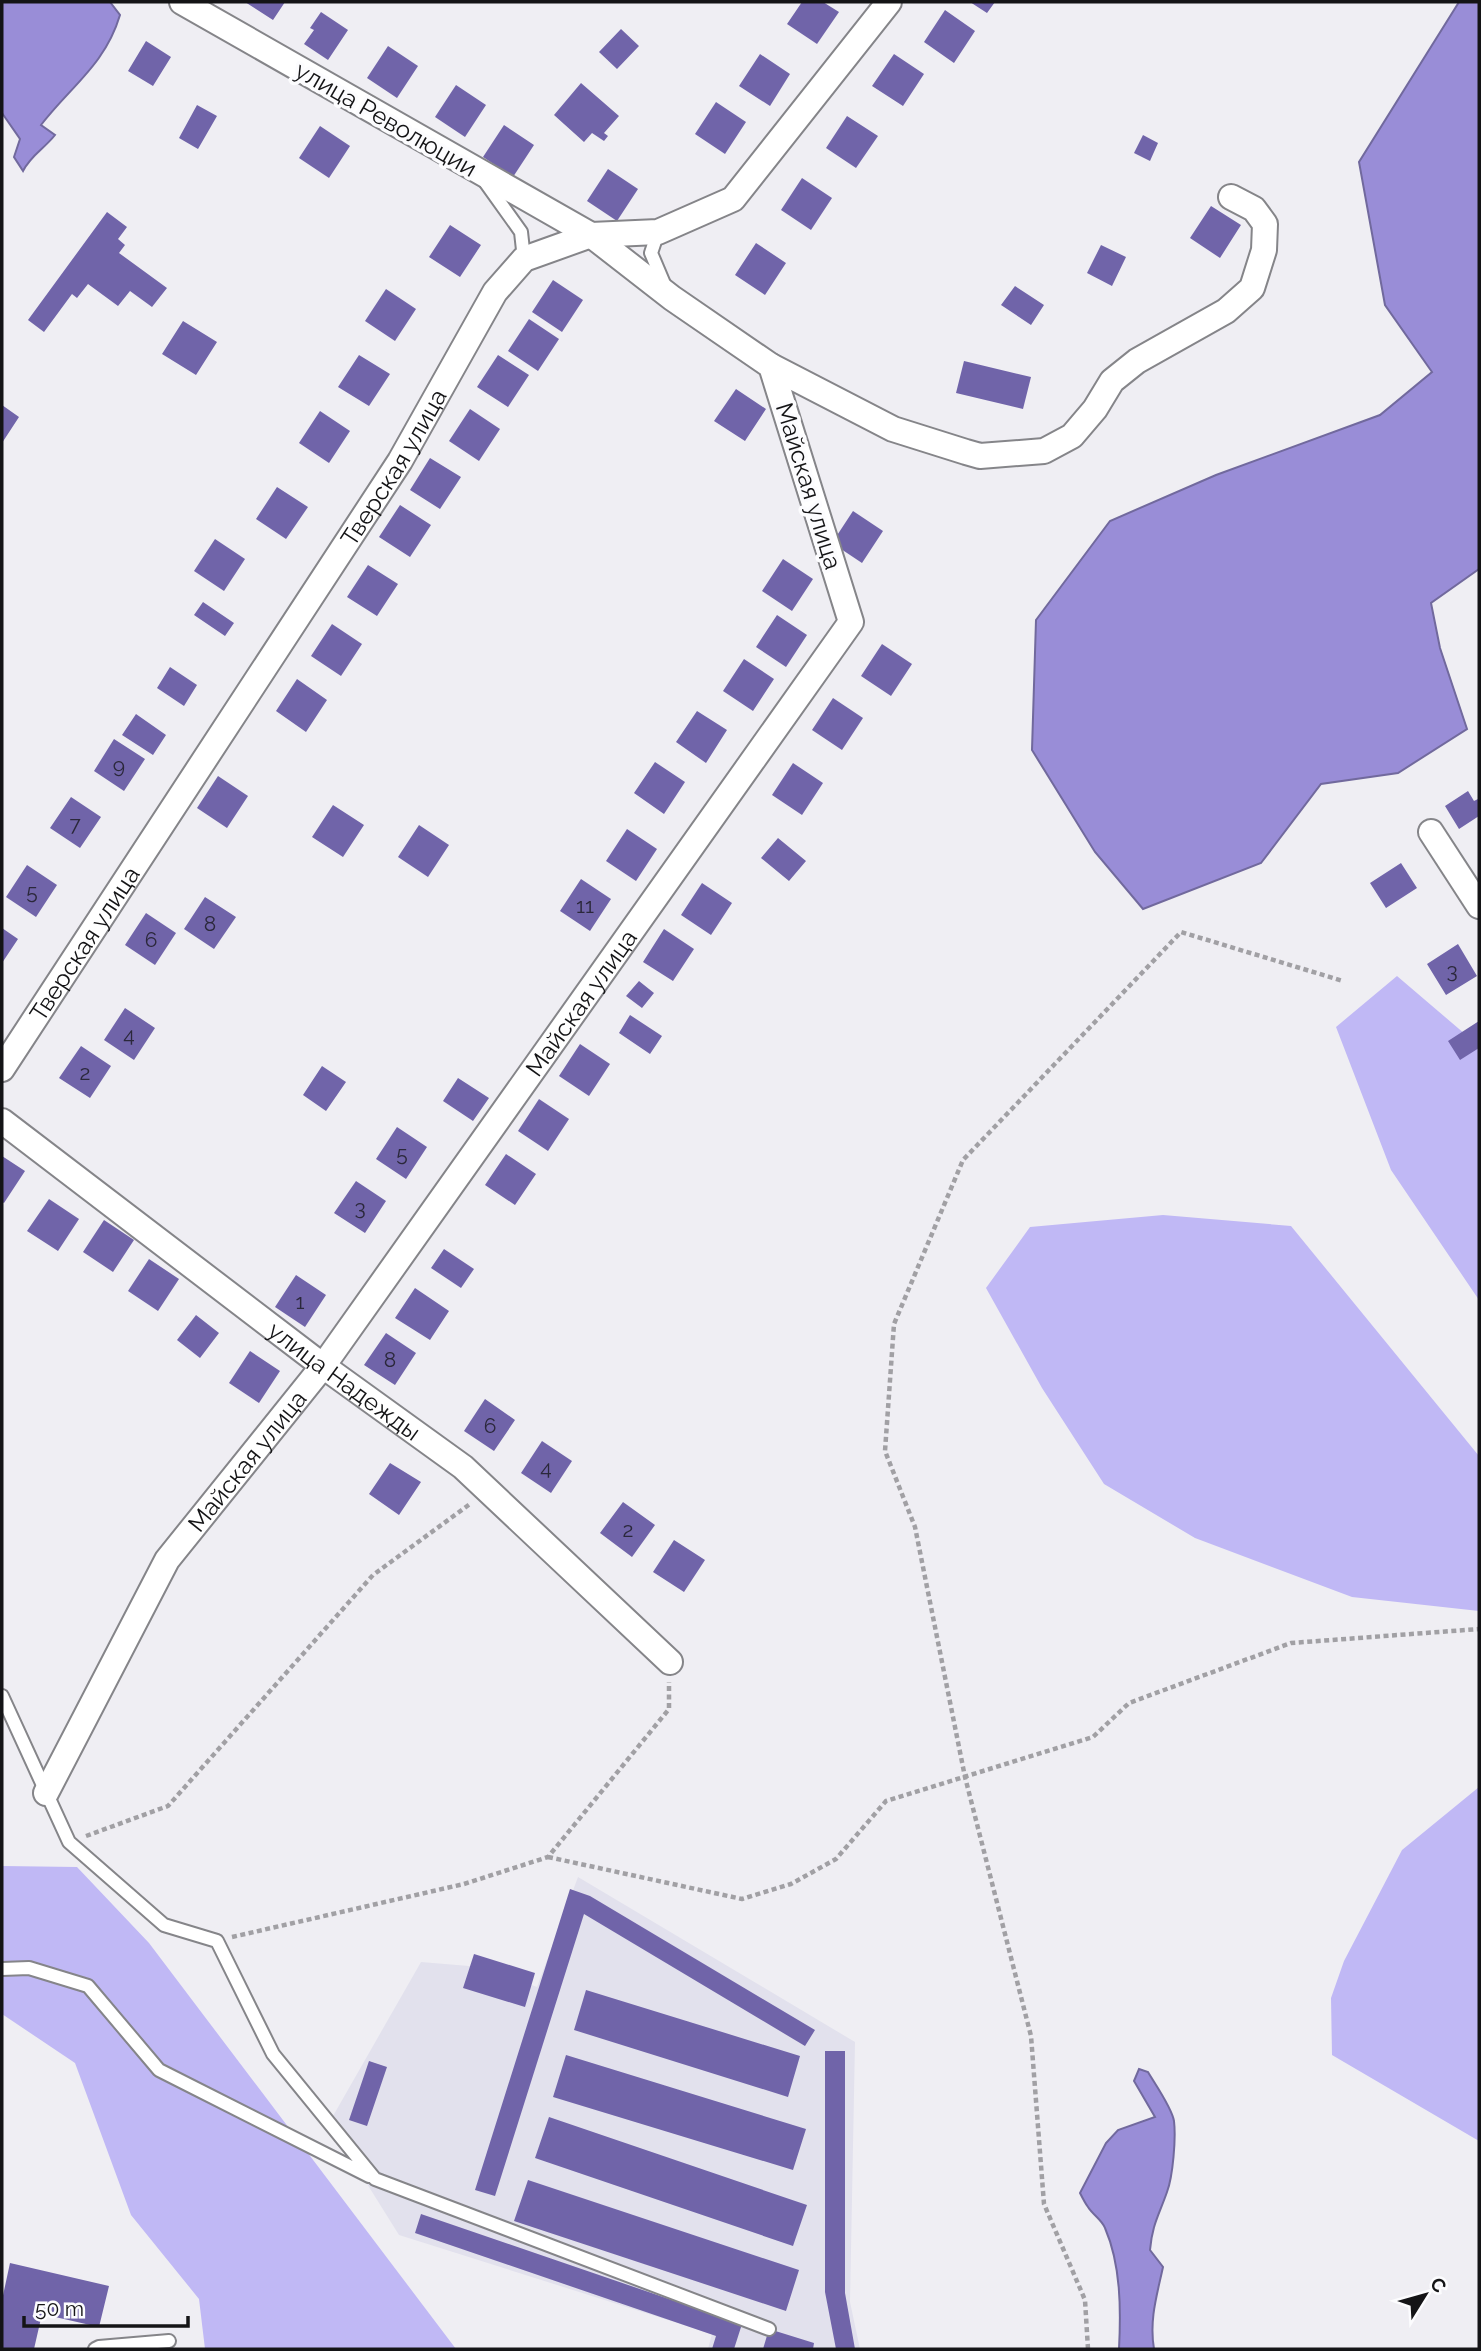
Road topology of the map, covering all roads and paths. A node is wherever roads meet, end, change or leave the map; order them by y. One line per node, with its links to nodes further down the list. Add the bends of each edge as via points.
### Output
1 (183, 2): 3 (street, улица Революции)
2 (889, 2): 5 (street, Тверская улица, via 733,200)
3 (473, 169): 6 (street, улица Революции); 7 (lane, via 495,192 521,232)
4 (1231, 197): 9 (street, via 1254,209 1265,224 1264,250 1252,288 1226,311 1137,361 1112,381 1072,436 1044,451 980,456 966,452 893,429)
5 (658, 232): 6 (street, Тверская улица); 8 (lane, via 651,253)
6 (591, 235): 7 (street, Тверская улица); 8 (street)
7 (524, 259): 13 (street, Тверская улица, via 495,292 400,461)
8 (672, 298): 9 (street)
9 (771, 366): 15 (street, Майская улица, via 851,622)
10 (1432, 832): 11 (street)
11 (1479, 906)
12 (1343, 981): 20 (path, via 1181,932 962,1160 894,1324 885,1451 915,1527)
13 (2, 1069)
14 (2, 1121): 15 (street, улица Надежды)
15 (323, 1366): 16 (street, улица Надежды, via 463,1467); 21 (street, Майская улица, via 167,1560)
16 (489, 1491): 18 (street, улица Надежды); 22 (path, via 373,1575 168,1806)
17 (1479, 1629): 20 (path, via 1291,1643 1129,1703 1093,1737)
18 (670, 1662): 23 (path, via 669,1709)
19 (2, 1696): 21 (lane)
20 (965, 1777): 23 (path, via 886,1801 836,1858 791,1884 742,1899); 30 (path, via 1031,2036 1044,2204 1085,2300)
21 (46, 1793): 22 (lane)
22 (69, 1842): 24 (lane, via 164,1925)
23 (548, 1857): 24 (path, via 464,1884)
24 (217, 1941): 26 (lane, via 273,2054)
25 (2, 1969): 26 (lane, via 29,1968 88,1986 159,2070)
26 (375, 2179): 27 (lane)
27 (769, 2329)
28 (169, 2341): 29 (lane)
29 (95, 2349)
30 (1088, 2349)

